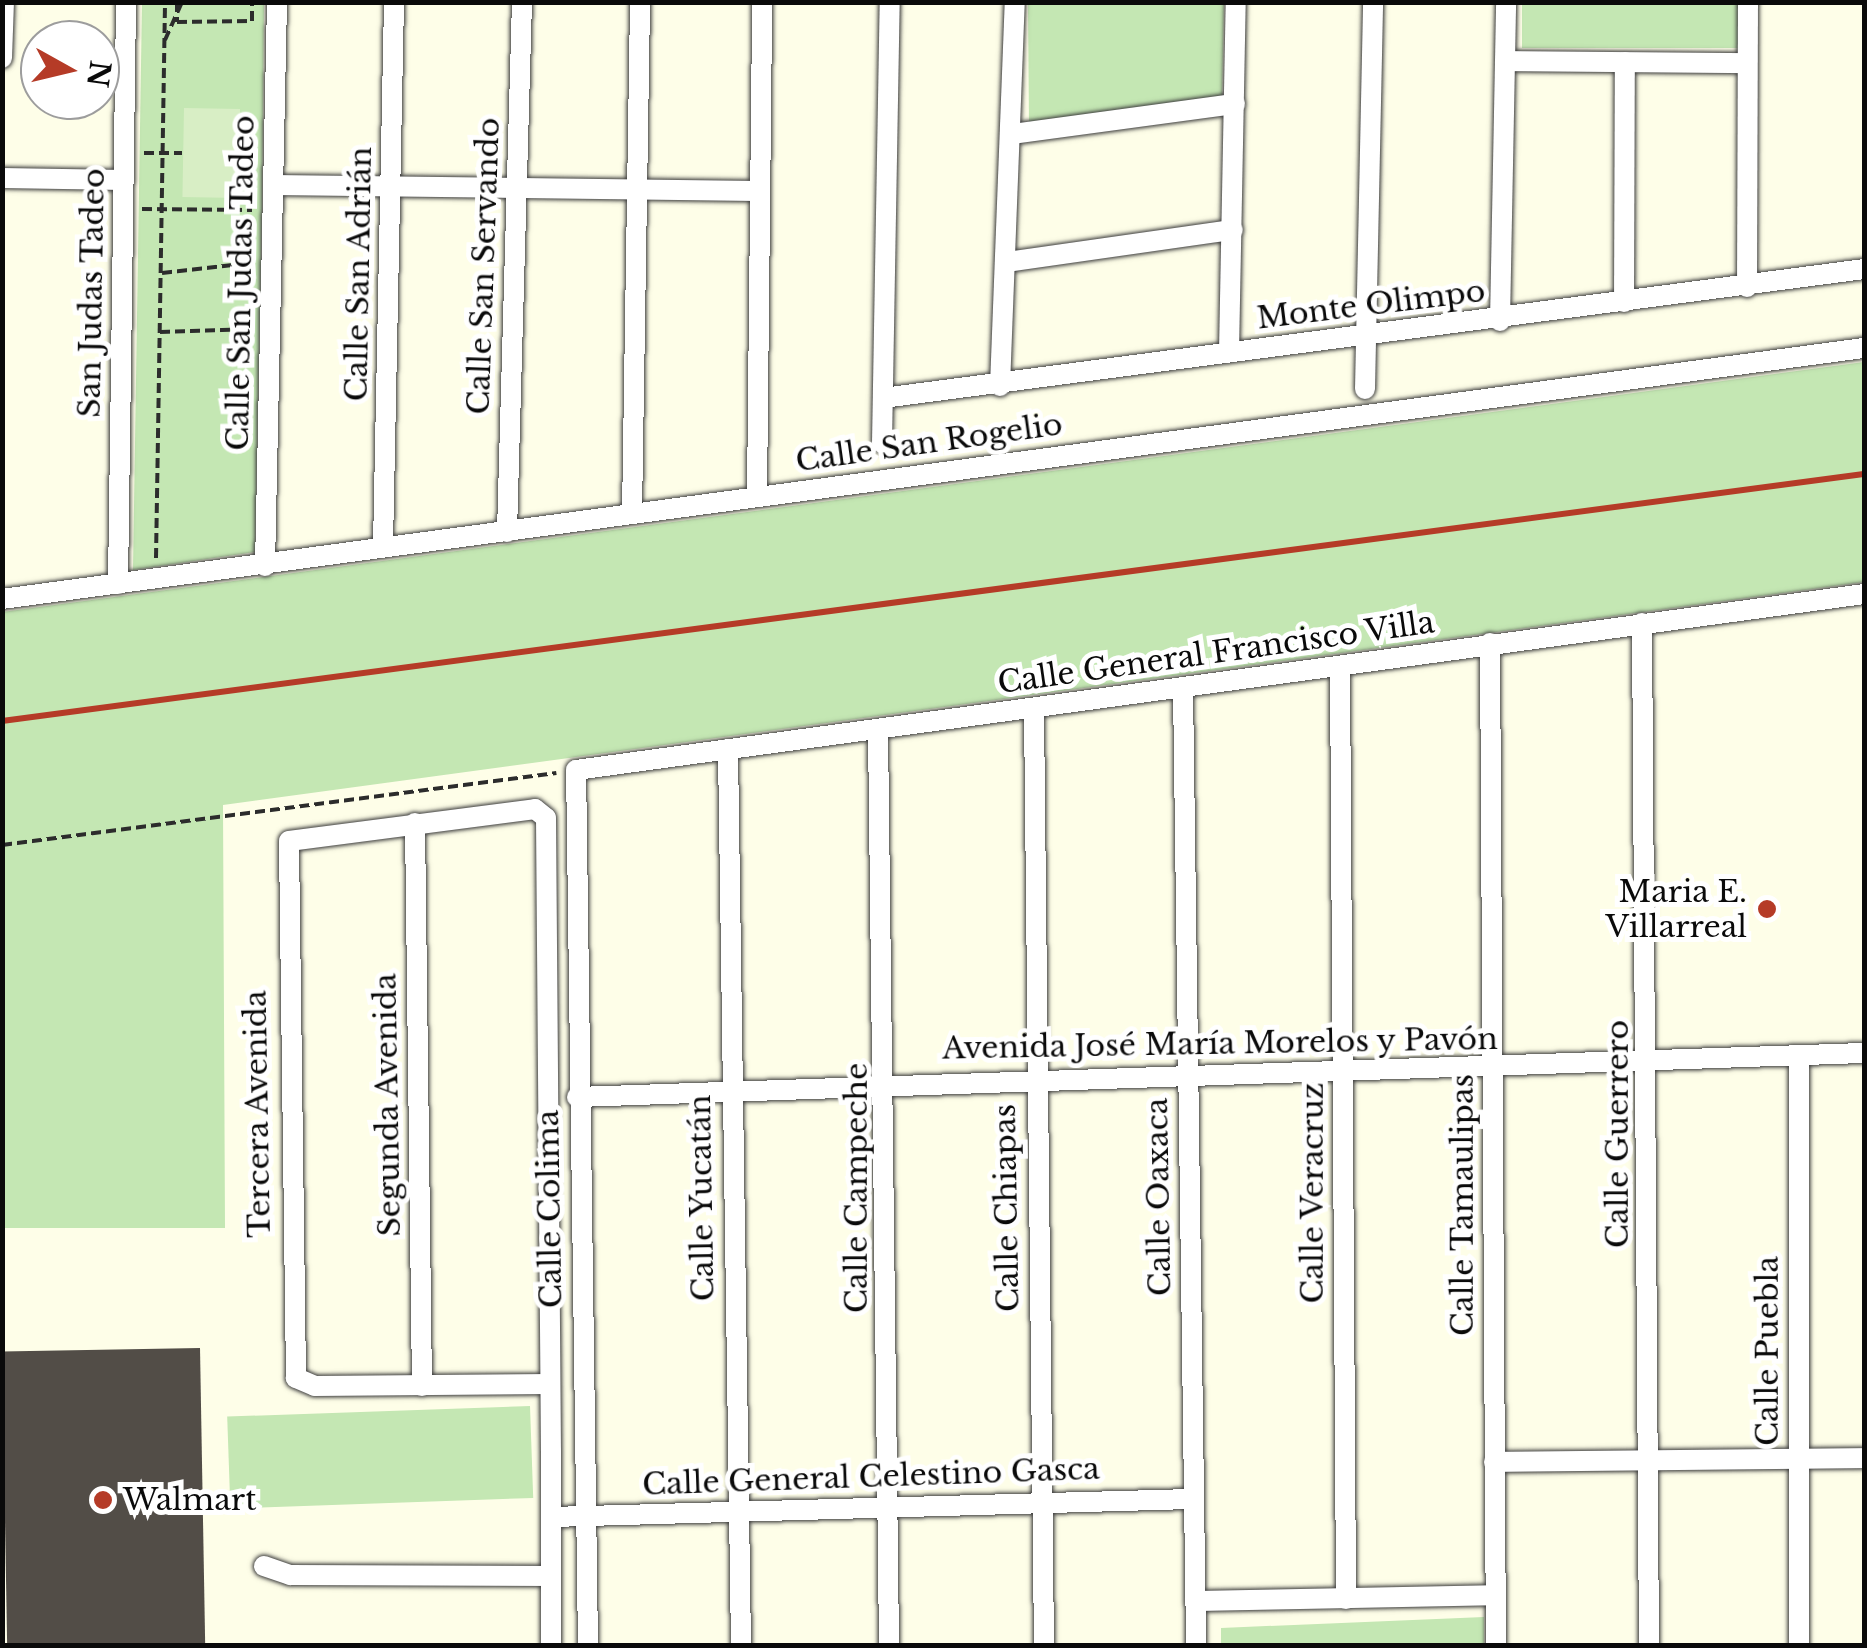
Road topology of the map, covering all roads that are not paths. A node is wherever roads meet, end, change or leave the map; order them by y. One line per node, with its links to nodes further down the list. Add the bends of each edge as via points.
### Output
1 (4, 2): 14 (street)
2 (126, 2): 21 (street, San Judas Tadeo)
3 (276, 2): 22 (street, Calle San Judas Tadeo)
4 (394, 2): 23 (street, Calle San Adrián)
5 (522, 2): 24 (street, Calle San Servando)
6 (640, 2): 25 (street)
7 (762, 2): 26 (street)
8 (890, 2): 38 (street)
9 (1015, 2): 19 (street)
10 (1236, 2): 18 (street)
11 (1373, 2): 33 (street)
12 (1506, 2): 15 (street)
13 (1748, 2): 17 (street)
14 (2, 58)
15 (1506, 61): 16 (street); 32 (street)
16 (1625, 62): 17 (street); 31 (street)
17 (1747, 62): 30 (street)
18 (1234, 104): 19 (street); 27 (street)
19 (1012, 134): 28 (street)
20 (2, 178): 21 (street)
21 (124, 180): 45 (street, San Judas Tadeo)
22 (273, 185): 23 (street); 44 (street, Calle San Judas Tadeo)
23 (390, 185): 24 (street); 43 (street, Calle San Adrián)
24 (516, 188): 25 (street); 42 (street, Calle San Servando)
25 (639, 188): 26 (street); 41 (street)
26 (756, 192): 40 (street)
27 (1233, 230): 28 (street); 35 (street)
28 (1007, 262): 36 (street)
29 (1864, 269): 30 (street, Monte Olimpo)
30 (1746, 287): 31 (street, Monte Olimpo)
31 (1624, 302): 32 (street, Monte Olimpo)
32 (1500, 321): 33 (street, Monte Olimpo)
33 (1366, 337): 35 (street, Monte Olimpo); 37 (street)
34 (1864, 348): 40 (street, Calle San Rogelio)
35 (1229, 352): 36 (street, Monte Olimpo)
36 (1000, 386): 38 (street, Monte Olimpo)
37 (1365, 390)
38 (883, 398): 39 (street)
39 (882, 443)
40 (757, 496): 41 (street, Calle San Rogelio)
41 (632, 514): 42 (street, Calle San Rogelio)
42 (507, 532): 43 (street, Calle San Rogelio)
43 (383, 546): 44 (street, Calle San Rogelio)
44 (266, 566): 45 (street, Calle San Rogelio)
45 (118, 584): 47 (street, Calle San Rogelio)
46 (1864, 594): 48 (street, Calle General Francisco Villa)
47 (2, 599)
48 (1642, 623): 49 (street, Calle General Francisco Villa); 59 (street, Calle Guerrero)
49 (1490, 643): 50 (street, Calle General Francisco Villa); 60 (street, Calle Tamaulipas)
50 (1340, 666): 51 (street, Calle General Francisco Villa); 61 (street, Calle Veracruz)
51 (1183, 687): 52 (street, Calle General Francisco Villa); 62 (street, Calle Oaxaca)
52 (1034, 709): 53 (street, Calle General Francisco Villa); 63 (street, Calle Chiapas)
53 (878, 730): 54 (street, Calle General Francisco Villa); 64 (street, Calle Campeche)
54 (728, 749): 55 (street, Calle General Francisco Villa); 65 (street, Calle Yucatán)
55 (576, 770): 66 (street, Calle Colima)
56 (414, 824): 67 (street, via 535,808 546,828); 68 (street, Segunda Avenida); 68 (street, Tercera Avenida, via 289,841 293,1357 302,1384)
57 (1864, 1053): 58 (street, Avenida José María Morelos y Pavón)
58 (1799, 1056): 59 (street, Avenida José María Morelos y Pavón); 70 (street, Calle Puebla)
59 (1649, 1062): 60 (street, Avenida José María Morelos y Pavón); 71 (street, Calle Guerrero)
60 (1492, 1068): 61 (street, Avenida José María Morelos y Pavón); 72 (street, Calle Tamaulipas)
61 (1342, 1070): 62 (street, Avenida José María Morelos y Pavón); 82 (street, Calle Veracruz)
62 (1187, 1074): 63 (street, Avenida José María Morelos y Pavón); 73 (street, Calle Oaxaca)
63 (1036, 1080): 64 (street, Avenida José María Morelos y Pavón); 74 (street, Calle Chiapas)
64 (888, 1082): 65 (street, Avenida José María Morelos y Pavón); 75 (street, Calle Campeche)
65 (729, 1090): 66 (street, Avenida José María Morelos y Pavón); 76 (street, Calle Yucatán)
66 (577, 1097): 77 (street, Calle Colima)
67 (550, 1384): 68 (street); 78 (street)
68 (422, 1386)
69 (1864, 1458): 70 (street)
70 (1798, 1460): 71 (street); 92 (street, Calle Puebla)
71 (1646, 1461): 72 (street); 91 (street, Calle Guerrero)
72 (1494, 1462): 81 (street, Calle Tamaulipas)
73 (1193, 1499): 74 (street, Calle General Celestino Gasca); 83 (street, Calle Oaxaca)
74 (1041, 1501): 75 (street, Calle General Celestino Gasca); 88 (street, Calle Chiapas)
75 (887, 1504): 76 (street, Calle General Celestino Gasca); 87 (street, Calle Campeche)
76 (739, 1508): 77 (street, Calle General Celestino Gasca); 86 (street, Calle Yucatán)
77 (586, 1516): 78 (street, Calle General Celestino Gasca); 85 (street, Calle Colima)
78 (551, 1517): 80 (street)
79 (264, 1566): 80 (street, via 290,1575)
80 (551, 1576): 84 (street)
81 (1495, 1595): 82 (street); 90 (street, Calle Tamaulipas)
82 (1346, 1599): 83 (street)
83 (1196, 1601): 89 (street, Calle Oaxaca)
84 (551, 1646)
85 (588, 1646)
86 (741, 1646)
87 (889, 1646)
88 (1044, 1646)
89 (1196, 1646)
90 (1496, 1646)
91 (1649, 1646)
92 (1799, 1646)

